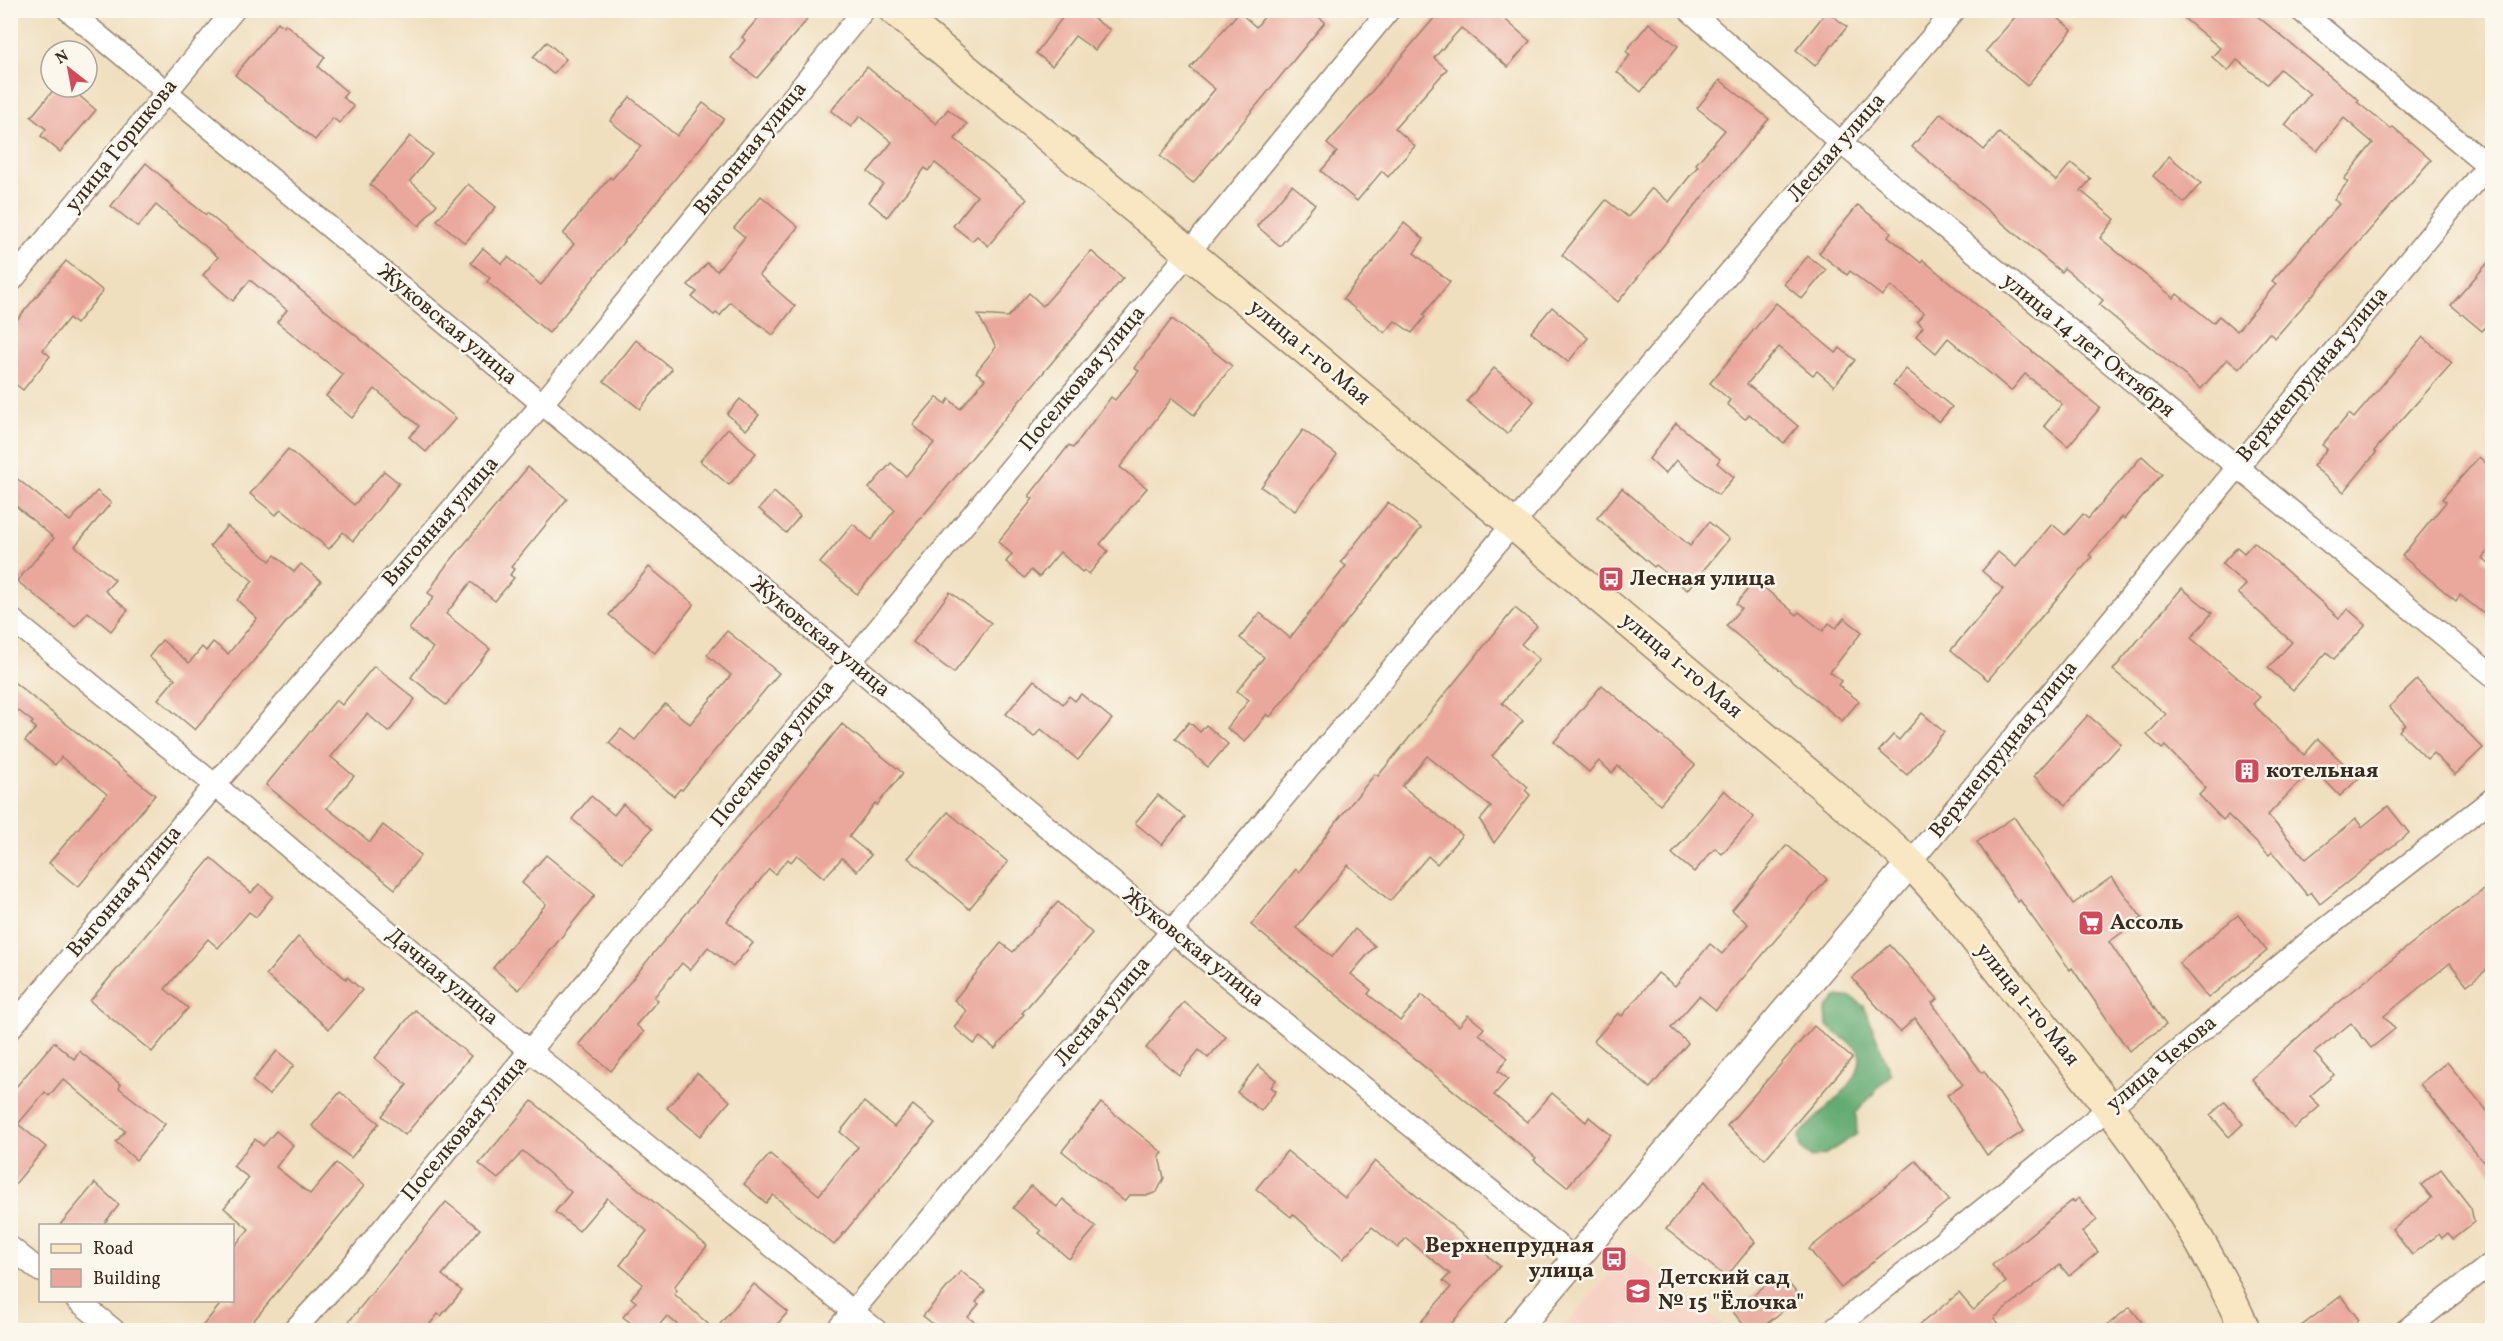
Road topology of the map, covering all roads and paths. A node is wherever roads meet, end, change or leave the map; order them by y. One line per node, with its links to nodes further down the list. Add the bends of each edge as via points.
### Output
1 (68, 10): 9 (street, Жуковская улица)
2 (234, 10): 9 (street, улица Горшкова)
3 (864, 10): 14 (street, Выгонная улица)
4 (894, 10): 12 (main road, улица 1-го Мая)
5 (1389, 10): 12 (street, Поселковая улица)
6 (1689, 10): 10 (street, улица 14 лет Октября)
7 (1955, 10): 10 (street, Лесная улица)
8 (2300, 10): 11 (street)
9 (166, 93): 13 (street, улица Горшкова); 14 (street, Жуковская улица)
10 (1841, 143): 15 (street, улица 14 лет Октября); 16 (street, Лесная улица)
11 (2490, 167): 15 (street, Верхнепрудная улица)
12 (1188, 252): 16 (main road, улица 1-го Мая); 18 (street, Поселковая улица)
13 (10, 283)
14 (542, 404): 18 (street, Жуковская улица); 20 (street, Выгонная улица)
15 (2236, 467): 19 (street, улица 14 лет Октября); 22 (street, Верхнепрудная улица)
16 (1513, 524): 22 (main road, улица 1-го Мая); 23 (street, Лесная улица)
17 (10, 618): 20 (street, Дачная улица)
18 (850, 661): 23 (street, Жуковская улица); 25 (street, Поселковая улица)
19 (2493, 675)
20 (215, 785): 24 (street, Выгонная улица); 25 (street, Дачная улица)
21 (2493, 799): 26 (street, улица Чехова, via 2306,944)
22 (1910, 863): 26 (main road, улица 1-го Мая); 28 (street, Верхнепрудная улица)
23 (1171, 931): 28 (street, Жуковская улица); 32 (street, Лесная улица)
24 (10, 1029)
25 (530, 1051): 32 (street, Дачная улица); 34 (street, Поселковая улица, via 342,1278)
26 (2109, 1108): 38 (street, улица Чехова); 39 (main road, улица 1-го Мая, via 2150,1161 2203,1245)
27 (10, 1247): 30 (street)
28 (1575, 1259): 37 (street, Верхнепрудная улица)
29 (2493, 1263): 40 (street)
30 (39, 1270)
31 (79, 1302): 33 (street)
32 (853, 1312): 35 (street, Лесная улица); 36 (street, Дачная улица)
33 (114, 1330)
34 (294, 1330)
35 (837, 1330)
36 (876, 1330)
37 (1516, 1330)
38 (1833, 1330)
39 (2245, 1330)
40 (2406, 1330)

